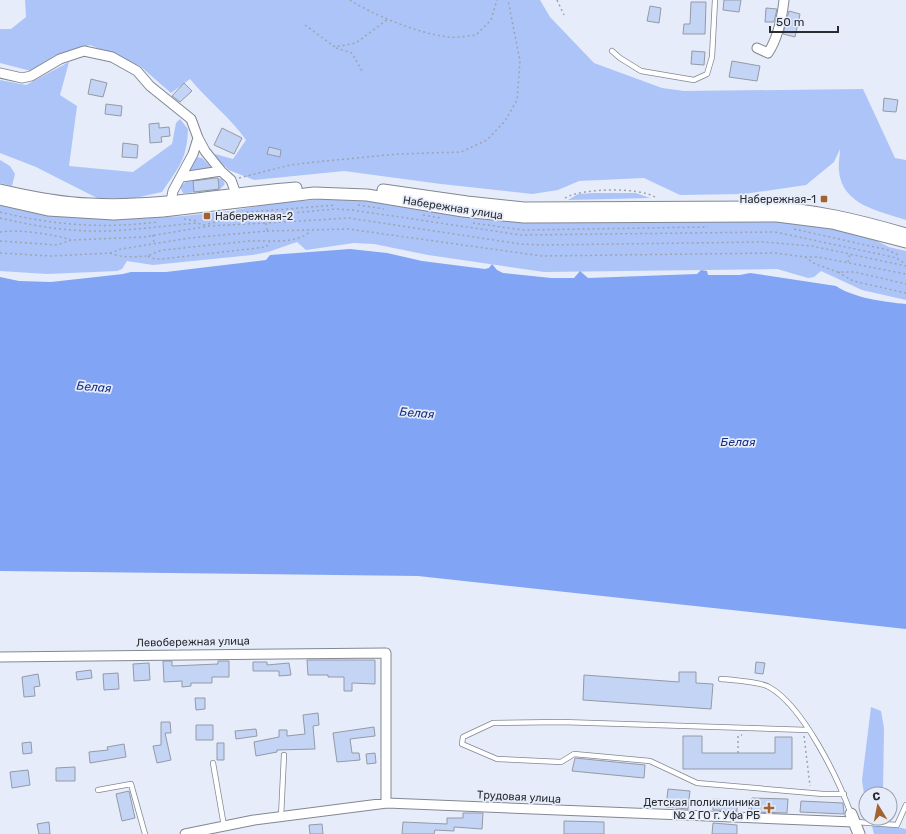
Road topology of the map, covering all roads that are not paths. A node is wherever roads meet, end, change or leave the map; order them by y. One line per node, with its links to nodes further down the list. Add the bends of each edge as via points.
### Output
1 (715, 0): 4 (lane, via 712,57 707,74 694,80 641,71)
2 (784, 0): 3 (street, via 773,45 768,53)
3 (757, 48)
4 (612, 51)
5 (0, 73): 6 (street, via 22,78 31,76 60,59 84,51 112,57 137,71 150,86 191,119)
6 (198, 138): 7 (street); 8 (street)
7 (220, 171): 8 (street); 10 (street, via 231,180)
8 (182, 177): 12 (street, via 173,191)
9 (0, 190): 12 (street, Набережная улица, via 91,205)
10 (236, 194): 12 (street, Набережная улица); 13 (street, Набережная улица, via 336,186 524,208 778,208 832,214)
11 (0, 199): 14 (street, Набережная улица, via 48,210 114,214 163,211 314,193 336,193 524,217 777,216 832,223)
12 (171, 201)
13 (906, 234)
14 (906, 242)
15 (0, 657): 22 (street, Левобережная улица, via 386,653)
16 (721, 679): 17 (lane, via 768,686 789,703)
17 (806, 732): 21 (lane, via 820,746); 21 (lane, via 561,722 494,723 463,737 462,744 497,760 561,762 574,754 650,761 697,783)
18 (284, 754): 24 (lane)
19 (213, 764): 26 (lane)
20 (98, 790): 27 (lane, via 131,784)
21 (844, 794): 25 (lane)
22 (386, 803): 24 (street, Трудовая улица); 25 (street, Трудовая улица, via 617,813)
23 (906, 805): 25 (lane, via 897,825)
24 (281, 817): 26 (street, Трудовая улица)
25 (852, 818): 29 (street)
26 (224, 826): 28 (street, Трудовая улица)
27 (145, 834)
28 (185, 834)
29 (859, 834)

